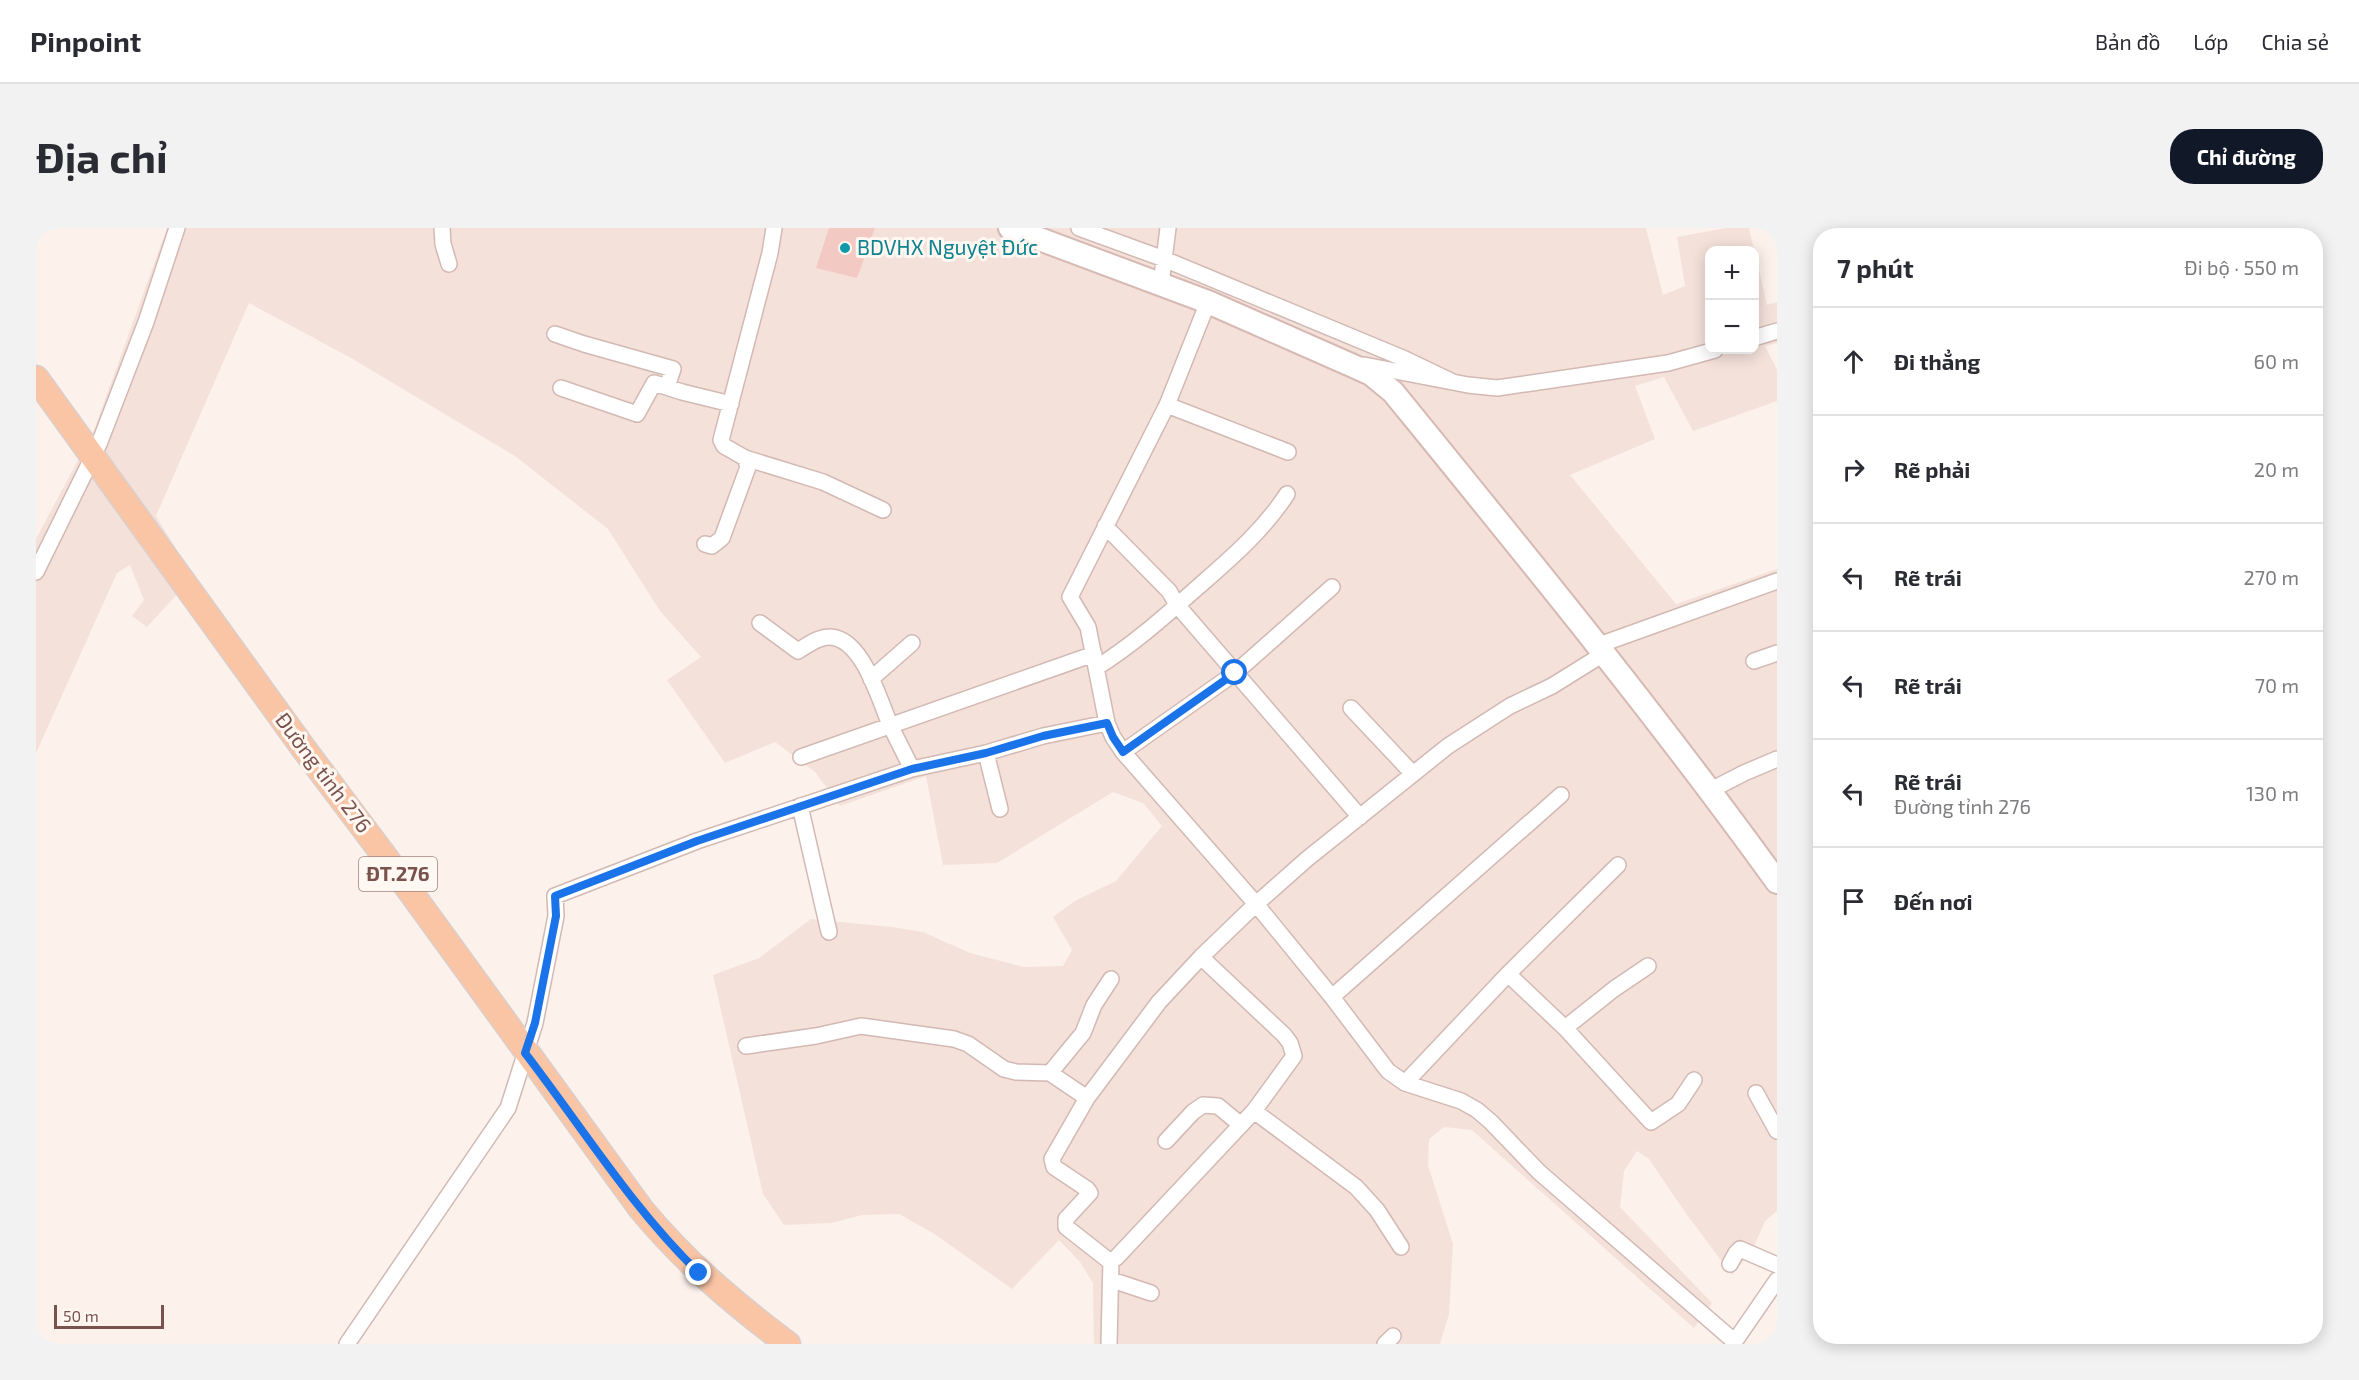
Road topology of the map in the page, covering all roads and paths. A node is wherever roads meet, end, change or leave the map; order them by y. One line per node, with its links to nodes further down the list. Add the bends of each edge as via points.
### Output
1 (177, 228): 23 (street, via 146,322)
2 (442, 228): 8 (street)
3 (774, 228): 20 (street)
4 (1010, 228): 9 (main road)
5 (1079, 228): 7 (street)
6 (1168, 228): 7 (street)
7 (1164, 259): 9 (street); 17 (street)
8 (449, 264)
9 (1161, 284): 10 (main road)
10 (1208, 302): 15 (main road); 21 (street)
11 (1777, 331): 13 (street)
12 (555, 334): 18 (street, via 673,369)
13 (1759, 337)
14 (1705, 353): 17 (street, via 1668,363 1497,388)
15 (1352, 364): 17 (street); 35 (main road, via 1393,392)
16 (36, 378): 23 (main road, Đường tỉnh 276 / ĐT.276)
17 (1453, 382)
18 (667, 387): 19 (street, via 654,383 637,414); 20 (street)
19 (561, 388)
20 (731, 404): 24 (street, via 721,440)
21 (1167, 405): 22 (street); 27 (street)
22 (1288, 452)
23 (92, 457): 29 (street); 66 (main road, Đường tỉnh 276 / ĐT.276)
24 (745, 458): 26 (street, via 823,482); 28 (street, via 747,468 722,538 712,546)
25 (1287, 494): 32 (street, via 1265,525)
26 (884, 510)
27 (1106, 526): 32 (street); 37 (street, via 1070,597 1088,627)
28 (705, 544)
29 (36, 572)
30 (1777, 580): 35 (street)
31 (1332, 587): 39 (street)
32 (1178, 605): 37 (street, via 1141,639); 39 (street)
33 (760, 623): 40 (street, via 798,651 820,638 834,637 846,642)
34 (912, 643): 40 (street)
35 (1602, 649): 49 (street, via 1552,686 1510,706 1448,746); 50 (main road)
36 (1777, 653): 38 (street)
37 (1095, 661): 42 (street); 43 (street)
38 (1754, 661)
39 (1235, 673): 44 (street); 54 (street)
40 (871, 679): 43 (street)
41 (1351, 708): 49 (street)
42 (1107, 723): 44 (street); 45 (street)
43 (891, 726): 46 (street); 48 (street)
44 (1123, 752): 57 (street)
45 (986, 753): 48 (street); 53 (street)
46 (801, 758)
47 (1777, 759): 50 (street)
48 (912, 769): 52 (street)
49 (1413, 774): 54 (street)
50 (1711, 790): 56 (main road)
51 (1561, 795): 63 (street)
52 (800, 806): 58 (street); 66 (street, via 555,896 556,916 535,1023)
53 (1000, 809)
54 (1360, 817): 57 (street)
55 (1618, 865): 61 (street)
56 (1777, 882)
57 (1256, 904): 59 (street); 63 (street)
58 (829, 932)
59 (1201, 957): 71 (street, via 1159,1002); 72 (street, via 1280,1030 1294,1051)
60 (1648, 966): 64 (street)
61 (1508, 974): 64 (street); 69 (street)
62 (1111, 979): 67 (street, via 1083,1033)
63 (1332, 997): 69 (street, via 1388,1071)
64 (1565, 1028): 68 (street, via 1651,1122 1682,1101)
65 (746, 1046): 67 (street, via 861,1026 954,1039 1005,1069)
66 (525, 1053): 84 (street, via 502,1119); 85 (main road, Đường tỉnh 276 / ĐT.276, via 668,1242 718,1290)
67 (1050, 1073): 71 (street)
68 (1694, 1080)
69 (1405, 1083): 83 (street, via 1477,1110 1539,1172)
70 (1756, 1093): 74 (street)
71 (1087, 1098): 77 (street, via 1051,1163 1090,1193 1066,1219 1066,1227)
72 (1254, 1111): 73 (street); 76 (street, via 1356,1187)
73 (1241, 1125): 75 (street, via 1218,1106 1203,1105); 77 (street)
74 (1777, 1131)
75 (1166, 1141)
76 (1401, 1247)
77 (1111, 1260): 80 (street)
78 (1730, 1264): 79 (street, via 1740,1249)
79 (1777, 1265)
80 (1112, 1280): 82 (street); 86 (street)
81 (1777, 1280): 83 (street)
82 (1151, 1293)
83 (1734, 1343)
84 (346, 1344)
85 (788, 1344)
86 (1109, 1344)

